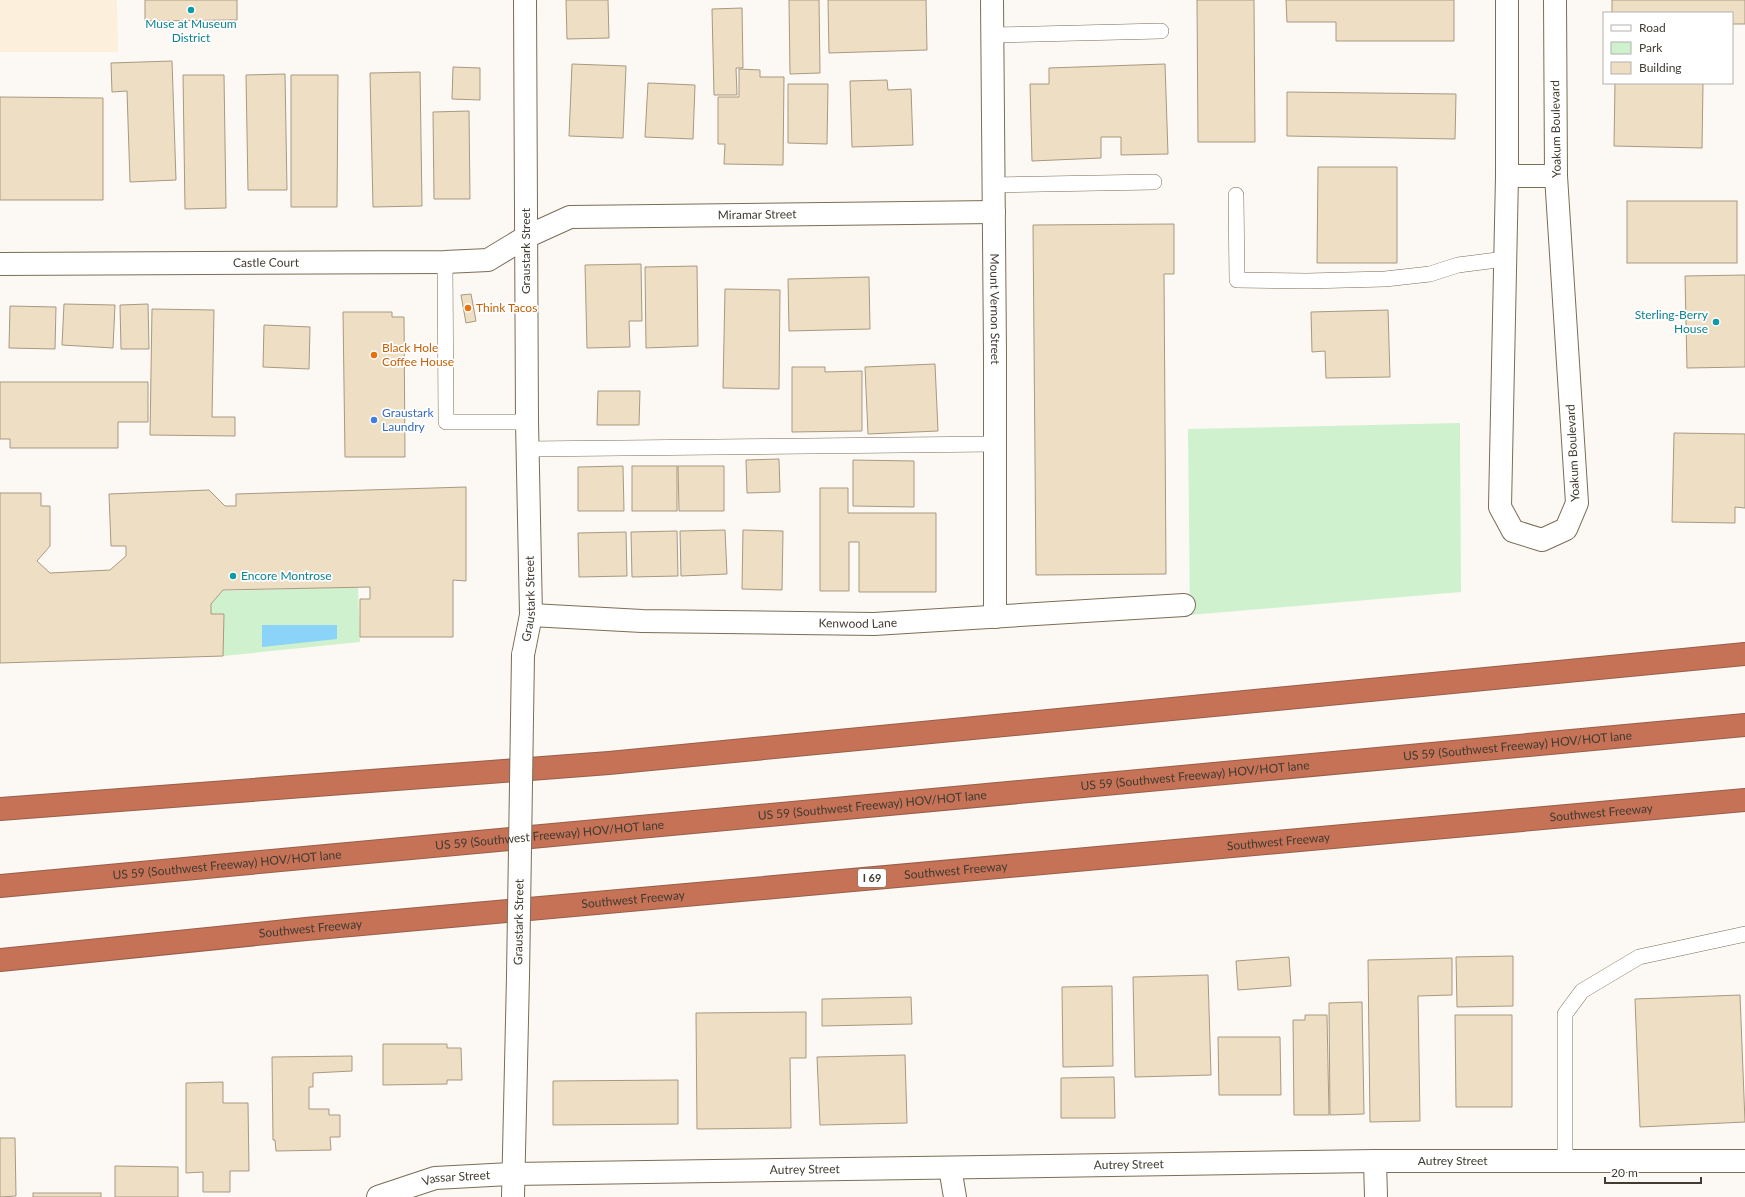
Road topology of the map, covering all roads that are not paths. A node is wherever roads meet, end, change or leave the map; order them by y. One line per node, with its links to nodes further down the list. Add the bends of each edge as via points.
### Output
1 (525, 0): 13 (street, Graustark Street)
2 (992, 0): 6 (street, Mount Vernon Street)
3 (1507, 0): 7 (street, Yoakum Boulevard)
4 (1555, 0): 8 (street, Yoakum Boulevard)
5 (1161, 31): 6 (lane)
6 (993, 35): 10 (street, Mount Vernon Street)
7 (1507, 176): 8 (street); 14 (street, Yoakum Boulevard)
8 (1556, 176): 14 (street, Yoakum Boulevard, via 1577,503 1566,529 1542,540 1514,531 1500,507)
9 (1154, 182): 10 (lane)
10 (994, 185): 12 (street, Mount Vernon Street)
11 (1236, 195): 14 (lane, via 1237,280 1385,279 1430,274 1458,266)
12 (994, 212): 13 (street, Miramar Street, via 570,217); 18 (street, Mount Vernon Street)
13 (526, 237): 15 (street, Castle Court, via 488,260); 17 (street, Graustark Street)
14 (1505, 259)
15 (445, 262): 16 (street, Castle Court); 17 (lane, via 446,422)
16 (0, 264)
17 (527, 422): 19 (street, Graustark Street)
18 (995, 444): 19 (lane); 22 (street, Mount Vernon Street)
19 (527, 449): 21 (street, Graustark Street)
20 (1184, 605): 22 (street, Kenwood Lane)
21 (531, 615): 22 (street, Kenwood Lane, via 642,621 874,624); 34 (street, Graustark Street, bridge, via 523,655)
22 (995, 617)
23 (1745, 654): 26 (highway, via 609,763)
24 (1745, 725): 27 (highway, US 59 (Southwest Freeway) HOV/HOT lane)
25 (1745, 800): 29 (highway, Southwest Freeway / I 69, via 306,929)
26 (0, 809)
27 (0, 886)
28 (1745, 934): 30 (lane, via 1639,956 1582,991 1565,1014)
29 (0, 960)
30 (1565, 1161): 31 (street, Autrey Street); 32 (street, Autrey Street)
31 (1745, 1161)
32 (1375, 1162): 33 (street, Autrey Street); 38 (street)
33 (950, 1168): 34 (street, Autrey Street); 37 (street)
34 (512, 1174): 35 (street, Vassar Street, via 435,1178); 36 (street, Graustark Street)
35 (378, 1197)
36 (513, 1197)
37 (955, 1197)
38 (1376, 1197)

